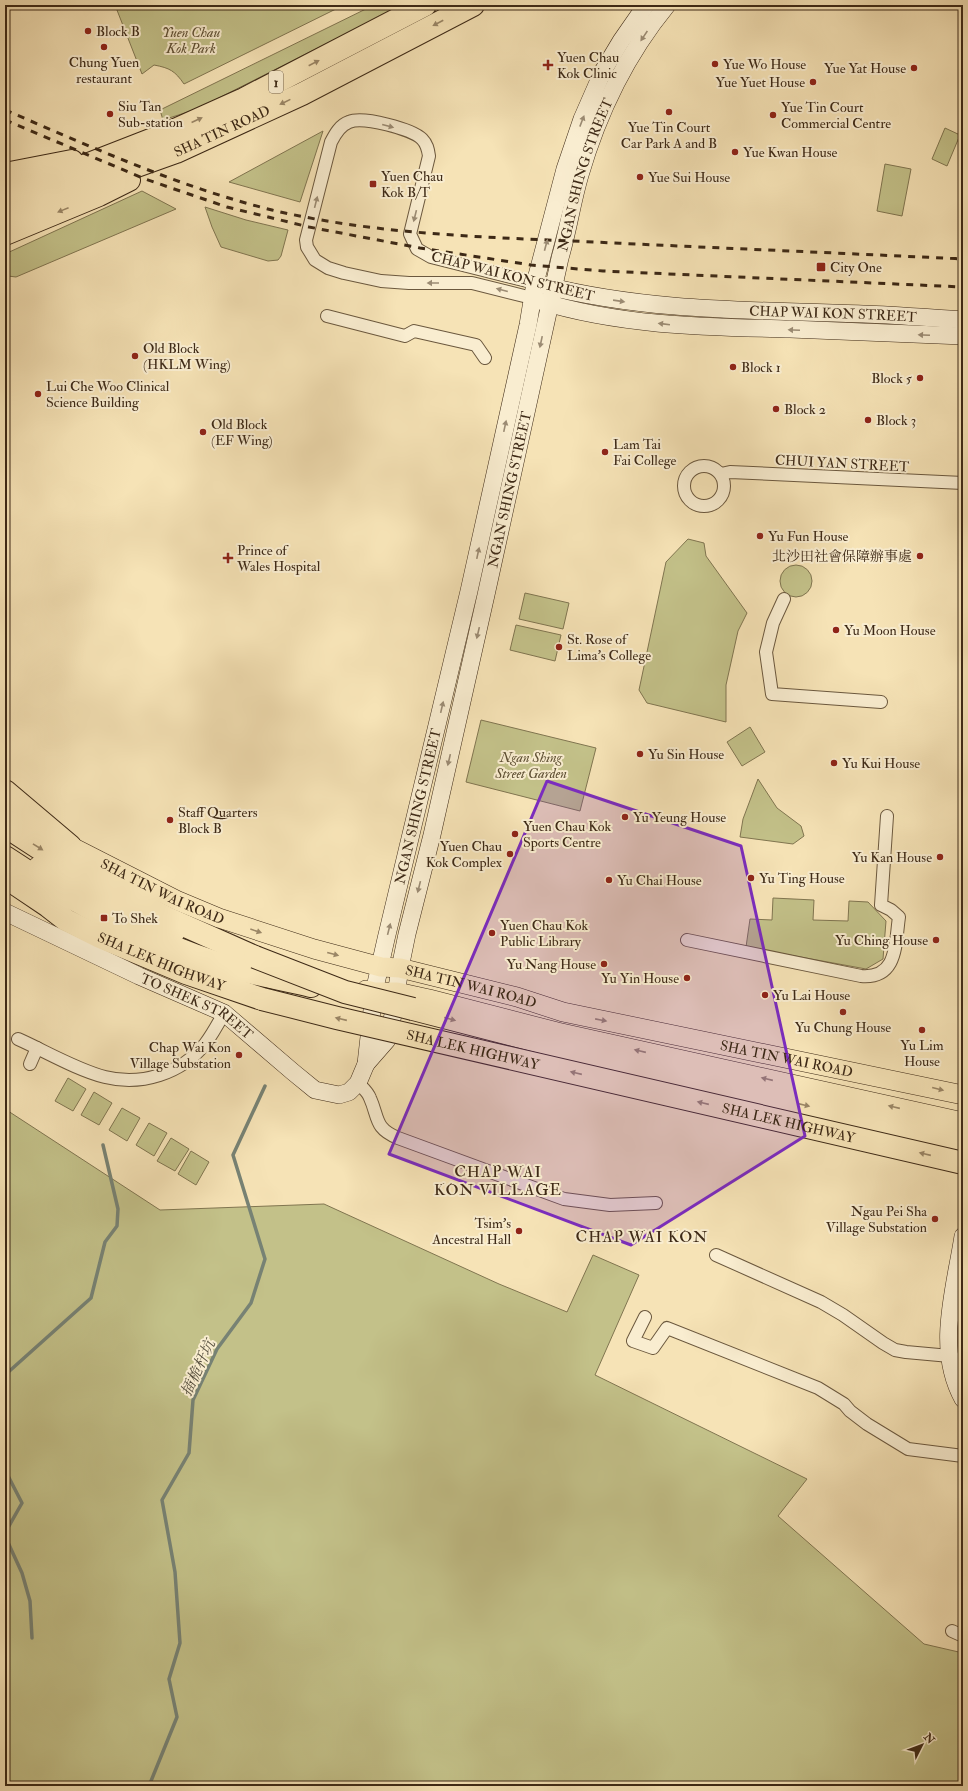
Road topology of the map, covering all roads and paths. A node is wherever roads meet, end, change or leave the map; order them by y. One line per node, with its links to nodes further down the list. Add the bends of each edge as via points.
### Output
1 (425, 5): 5 (highway, SHA TIN ROAD / 1, one-way to 1, via 244,99)
2 (473, 5): 6 (highway, SHA TIN ROAD / 1, one-way to 6, via 302,94)
3 (646, 5): 11 (street, NGAN SHING STREET, one-way to 3, via 565,170 582,120 603,71)
4 (668, 5): 12 (street, NGAN SHING STREET, one-way to 12, via 631,55 597,126 580,175)
5 (122, 151): 7 (highway); 8 (highway, SHA TIN ROAD / 1)
6 (176, 152): 9 (highway, SHA TIN ROAD / 1); 10 (highway, one-way to 10, via 112,190)
7 (5, 174)
8 (5, 196)
9 (5, 213)
10 (5, 234)
11 (534, 291): 11 (street, CHAP WAI KON STREET, one-way to 11, via 472,283 381,281 328,268 315,260 306,240 336,133 349,122 366,120 413,132 422,139 428,147 429,156 410,234 417,249 431,258); 12 (street, CHAP WAI KON STREET); 33 (street, NGAN SHING STREET, one-way to 11, via 470,591)
12 (552, 296): 14 (street, CHAP WAI KON STREET, one-way to 14, via 735,311 865,314); 15 (street, CHAP WAI KON STREET, one-way to 12, via 694,327 600,316); 34 (street, NGAN SHING STREET, one-way to 34, via 480,625)
13 (327, 316): 16 (street, via 405,336 414,331 476,345)
14 (963, 320)
15 (963, 336)
16 (485, 358)
17 (721, 474): 18 (street, CHUI YAN STREET, via 730,472)
18 (963, 483)
19 (784, 599): 20 (street, via 775,619 766,652 772,694)
20 (881, 702)
21 (5, 791): 26 (highway)
22 (5, 807): 26 (main road, SHA TIN WAI ROAD)
23 (886, 816): 32 (street, via 881,905 899,917 893,959 880,973 871,977 861,976)
24 (5, 826): 35 (highway, one-way to 35, bridge, via 45,852 165,917 272,964)
25 (5, 846): 36 (main road, SHA TIN WAI ROAD, via 71,885 178,934 227,953)
26 (70, 846): 33 (main road, SHA TIN WAI ROAD, one-way to 33, via 176,900 219,918 295,944)
27 (5, 857): 35 (highway, SHA LEK HIGHWAY, bridge, via 76,901 178,949 248,972)
28 (5, 877): 31 (highway, SHA LEK HIGHWAY)
29 (5, 894): 31 (highway)
30 (5, 912): 38 (street, TO SHEK STREET)
31 (66, 920): 47 (highway, SHA LEK HIGHWAY, one-way to 31, bridge, via 262,999 153,960)
32 (686, 940)
33 (381, 967): 34 (main road, SHA TIN WAI ROAD); 36 (street, NGAN SHING STREET)
34 (400, 968): 37 (street, NGAN SHING STREET); 44 (main road, SHA TIN WAI ROAD, one-way to 44, via 517,997 563,1012)
35 (345, 992): 46 (highway, SHA LEK HIGHWAY, one-way to 46, bridge, via 602,1058)
36 (374, 992): 37 (main road, SHA TIN WAI ROAD); 42 (street)
37 (397, 992): 42 (street, via 387,1040); 45 (main road, SHA TIN WAI ROAD, one-way to 37, via 557,1032)
38 (224, 1013): 40 (street, via 196,1054 176,1068 152,1077 125,1079 104,1076); 43 (street, TO SHEK STREET, via 315,1090 339,1095 349,1092)
39 (18, 1039): 40 (street)
40 (37, 1048): 41 (street)
41 (30, 1064)
42 (366, 1064): 43 (street)
43 (358, 1083): 48 (street, via 368,1094 376,1118 382,1127 398,1138 564,1198 610,1205)
44 (963, 1094)
45 (963, 1122)
46 (963, 1142)
47 (963, 1163)
48 (656, 1203)
49 (963, 1236): 51 (street)
50 (716, 1255): 53 (street, via 821,1302 895,1350)
51 (957, 1304): 53 (street, via 948,1332)
52 (645, 1317): 55 (street, via 632,1341 653,1348 668,1328 818,1388 844,1404 867,1424 908,1449)
53 (950, 1356): 54 (street)
54 (963, 1400)
55 (963, 1456)
56 (952, 1631): 57 (street)
57 (963, 1636)

